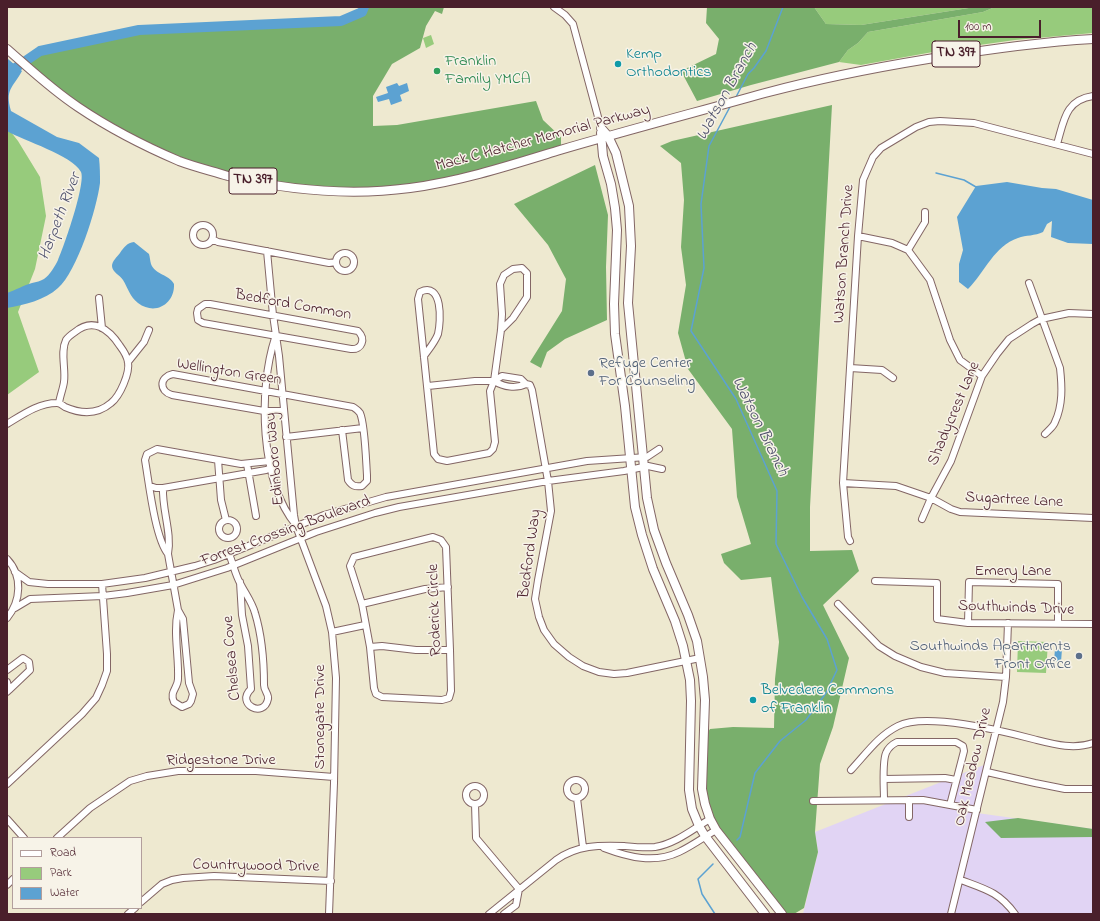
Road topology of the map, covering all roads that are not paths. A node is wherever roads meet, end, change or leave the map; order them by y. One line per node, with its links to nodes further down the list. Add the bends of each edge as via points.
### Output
1 (554, 7): 5 (street, via 573,24)
2 (1093, 39): 6 (main road, Mack C Hatcher Memorial Parkway / TN 397, via 963,53 872,69 770,92)
3 (7, 49): 6 (main road, Mack C Hatcher Memorial Parkway / TN 397, via 76,106 101,122 180,162 247,180 300,189 354,191 417,187 486,173)
4 (1093, 96): 7 (street, via 1072,104 1064,117)
5 (601, 128): 6 (main road)
6 (605, 138): 42 (main road, via 603,156 611,184 617,230 614,304); 43 (main road, via 616,153 630,211 628,303)
7 (1057, 144): 8 (street, Watson Branch Drive); 10 (street, Watson Branch Drive, via 974,123 940,121 916,127 881,148 873,157 863,180)
8 (1093, 154)
9 (925, 212): 12 (street, via 925,222)
10 (858, 236): 12 (street, via 892,243); 26 (street, Watson Branch Drive)
11 (212, 239): 13 (street)
12 (908, 250): 27 (street, via 930,280 952,346 960,360)
13 (267, 251): 14 (street, via 329,263); 18 (street, Edinboro Way)
14 (336, 262)
15 (1029, 283): 19 (street)
16 (99, 298): 20 (street)
17 (1093, 314): 19 (street, Shadycrest Lane, via 1069,313)
18 (273, 315): 23 (street, Edinboro Way); 23 (street, Bedford Common, via 210,304 201,306 197,313 198,320 203,323); 23 (street, Bedford Common, via 358,331 362,341 356,350)
19 (1041, 319): 27 (street, Shadycrest Lane, via 1009,339); 39 (street, via 1060,368 1062,386 1055,423)
20 (102, 328): 25 (street, via 117,340); 33 (street, via 90,324 79,328 67,339 63,352 64,382)
21 (148, 330): 25 (street, via 144,342)
22 (501, 330): 22 (street, via 527,297 526,273 522,268 513,269 501,279); 29 (street)
23 (276, 336): 31 (street, Edinboro Way); 32 (street, Edinboro Way)
24 (424, 356): 24 (street, via 437,336 440,322 437,295 428,290 420,292 418,299); 30 (street)
25 (128, 362): 33 (street, via 120,392 111,403 97,411 82,413)
26 (850, 368): 28 (street, via 882,370); 57 (street, Watson Branch Drive)
27 (982, 376): 60 (street, Shadycrest Lane, via 951,461)
28 (893, 378)
29 (494, 381): 30 (street, Bedford Way); 30 (street, via 490,391 495,442 493,449 489,453 447,461 438,459 434,454); 51 (street, Bedford Way, via 502,376 521,379 530,385)
30 (428, 386)
31 (265, 390): 32 (street, Wellington Green); 34 (street, Edinboro Way); 34 (street, Wellington Green, via 173,374 168,375 162,383 166,393 172,395)
32 (283, 395): 35 (street, Edinboro Way); 37 (street, Wellington Green, via 353,407 361,415)
33 (59, 403): 36 (street, via 39,406)
34 (264, 411): 35 (street, Wellington Green); 45 (street, Edinboro Way)
35 (284, 411): 40 (street, Edinboro Way)
36 (7, 424)
37 (363, 428): 38 (street); 38 (street, Wellington Green, via 368,475 362,486 356,487 348,480)
38 (342, 430): 40 (street)
39 (1045, 434)
40 (286, 437): 46 (street, Edinboro Way)
41 (659, 449): 43 (street, Forrest Crossing Boulevard, via 647,457)
42 (630, 457): 43 (street, Forrest Crossing Boulevard); 51 (street, Forrest Crossing Boulevard, via 587,461); 53 (main road)
43 (642, 457): 49 (main road)
44 (218, 460): 47 (street); 55 (street); 58 (street, via 157,449 147,454 145,460)
45 (270, 461): 47 (street); 48 (street); 50 (street, Edinboro Way)
46 (289, 462): 48 (street); 65 (street, Edinboro Way)
47 (247, 464): 54 (street)
48 (276, 464): 50 (street)
49 (643, 467): 52 (street, Forrest Crossing Boulevard); 53 (street, Forrest Crossing Boulevard); 95 (main road, via 654,530 688,615)
50 (271, 468): 54 (street); 65 (street, Edinboro Way, via 278,492)
51 (545, 469): 56 (street, Bedford Way); 65 (street, Forrest Crossing Boulevard, via 386,497)
52 (662, 469)
53 (631, 470): 56 (street, Forrest Crossing Boulevard); 96 (main road, via 635,507 642,535 653,569 676,621)
54 (249, 473): 55 (street); 61 (street)
55 (219, 479): 59 (street); 64 (street)
56 (548, 481): 66 (street, Forrest Crossing Boulevard, via 398,507); 96 (street, Bedford Way, via 551,511 535,599 544,630 554,644 584,666 614,674)
57 (843, 484): 60 (street, Sugartree Lane, via 896,486); 67 (street, Watson Branch Drive)
58 (150, 486): 59 (street); 68 (street, via 158,530)
59 (163, 488): 68 (street)
60 (931, 498): 62 (street, Sugartree Lane, via 960,512); 63 (street, Shadycrest Lane)
61 (256, 516)
62 (1093, 518)
63 (922, 519)
64 (226, 520)
65 (296, 526): 66 (street, Stonegate Drive); 69 (street, Forrest Crossing Boulevard)
66 (301, 538): 71 (street, Forrest Crossing Boulevard); 90 (street, Stonegate Drive, via 321,589)
67 (850, 541)
68 (168, 554): 73 (street)
69 (229, 554): 71 (street, Chelsea Cove); 73 (street, Forrest Crossing Boulevard)
70 (7, 560): 72 (street)
71 (234, 566): 75 (street, Chelsea Cove); 77 (street, Forrest Crossing Boulevard)
72 (15, 572): 76 (street, Forrest Crossing Boulevard, via 28,582 64,585); 82 (street, via 18,596)
73 (171, 572): 76 (street, Forrest Crossing Boulevard); 77 (street)
74 (875, 581): 85 (street, Southwinds Drive, via 937,583 938,619)
75 (240, 582): 91 (street, Chelsea Cove, via 255,611); 92 (street, Chelsea Cove)
76 (102, 584): 79 (street)
77 (173, 585): 79 (street, Forrest Crossing Boulevard); 83 (street)
78 (448, 587): 80 (street, via 425,588); 80 (street, Roderick Circle, via 446,547 441,540 433,536 354,557 350,566); 94 (street, Roderick Circle)
79 (103, 596): 82 (street, Forrest Crossing Boulevard, via 30,599); 112 (street, via 107,672 96,698)
80 (362, 604): 89 (street, Roderick Circle)
81 (838, 604): 98 (street, via 879,646 895,656 944,673)
82 (14, 608): 84 (street)
83 (178, 610): 100 (street, via 183,619); 101 (street)
84 (7, 618)
85 (968, 623): 86 (street, Southwinds Drive); 87 (street, Emery Lane, via 969,582 1058,584)
86 (1008, 623): 87 (street, Southwinds Drive); 98 (street, Oak Meadow Drive)
87 (1058, 623): 88 (street, Southwinds Drive)
88 (1093, 624)
89 (365, 625): 90 (street); 93 (street, Roderick Circle)
90 (332, 632): 109 (street, Stonegate Drive, via 336,678)
91 (260, 634): 92 (street); 102 (street, Chelsea Cove)
92 (246, 637): 103 (street, Chelsea Cove)
93 (370, 647): 94 (street); 94 (street, Roderick Circle, via 374,688 379,696 442,700 449,698 451,691)
94 (450, 650)
95 (700, 658): 96 (street, Bedford Way); 123 (main road, via 705,700 702,789)
96 (687, 661): 124 (main road, via 691,701 689,790 692,809)
97 (7, 670): 104 (street, via 23,658 31,666)
98 (1006, 678): 105 (street, Oak Meadow Drive)
99 (7, 682): 104 (street)
100 (189, 683): 101 (street); 101 (street, via 193,698 189,704 182,706 172,699 172,692)
101 (177, 684)
102 (264, 685): 103 (street); 103 (street, Chelsea Cove, via 268,700 264,706 257,709 251,707 247,701)
103 (251, 686)
104 (8, 691)
105 (997, 730): 106 (street, via 1060,746 1085,746); 107 (street, via 936,722 916,721 899,725 881,736); 108 (street, Oak Meadow Drive)
106 (1093, 743)
107 (851, 770)
108 (987, 772): 113 (street, via 1034,784); 120 (street, Oak Meadow Drive)
109 (334, 777): 128 (street, Ridgestone Drive, via 256,771 178,771 147,776 130,781 90,808); 132 (street, Stonegate Drive)
110 (884, 779): 111 (street); 111 (street, via 884,759 886,752 894,744 956,742 963,746 964,751); 115 (street)
111 (956, 780): 119 (street)
112 (7, 784)
113 (1093, 789)
114 (577, 798): 130 (street)
115 (884, 800): 116 (street); 117 (street)
116 (909, 800): 119 (street, via 929,800); 121 (street)
117 (813, 801)
118 (475, 804): 133 (street, via 476,838)
119 (950, 805): 120 (street)
120 (977, 810): 131 (street, Oak Meadow Drive)
121 (909, 817)
122 (7, 819): 127 (street)
123 (710, 819): 124 (street); 125 (main road)
124 (699, 826): 126 (main road); 129 (street, via 671,842 656,847)
125 (716, 830): 126 (street); 139 (main road)
126 (705, 836): 129 (street, via 680,852 657,858 619,854); 138 (main road)
127 (23, 837)
128 (58, 837)
129 (600, 846): 130 (street)
130 (583, 847): 133 (street, via 565,854)
131 (961, 880): 140 (street, Oak Meadow Drive); 141 (street, via 998,896)
132 (331, 881): 134 (street, Countrywood Drive, via 214,876 183,878 162,884); 135 (street, Stonegate Drive)
133 (519, 889): 136 (street); 137 (street, via 516,904)
134 (142, 901)
135 (329, 914)
136 (488, 914)
137 (504, 914)
138 (765, 914)
139 (782, 914)
140 (952, 914)
141 (1015, 914)

